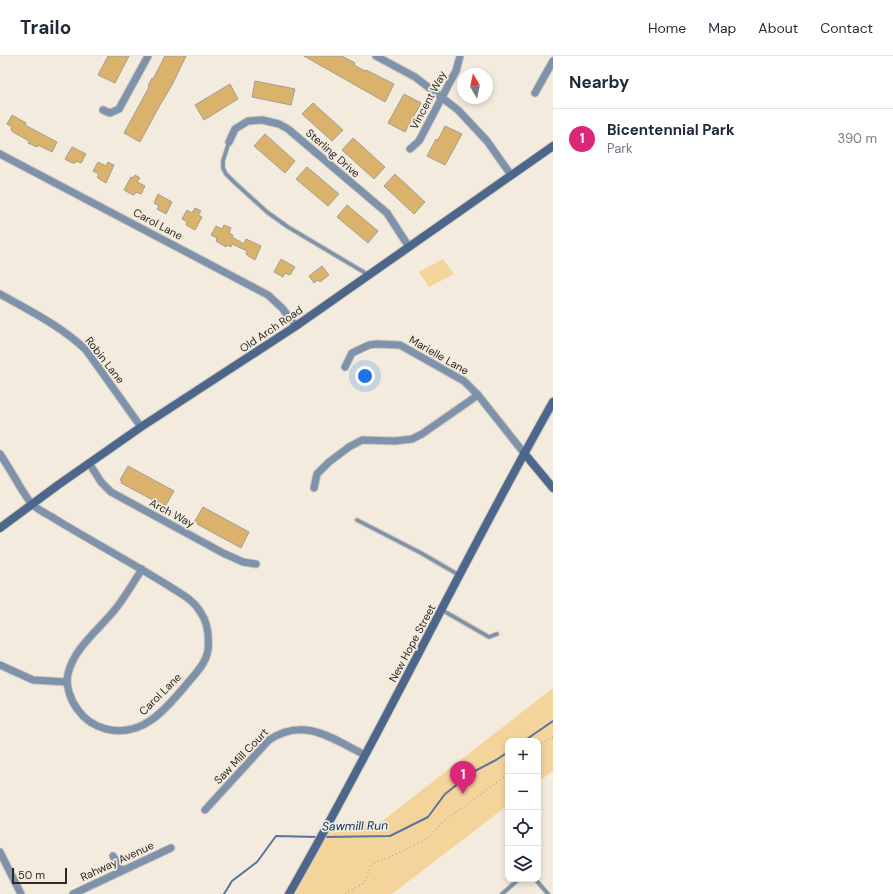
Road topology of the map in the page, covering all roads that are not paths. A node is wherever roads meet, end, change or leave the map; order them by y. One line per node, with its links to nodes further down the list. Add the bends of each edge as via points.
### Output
1 (148, 56): 7 (street, via 119,109 110,113)
2 (376, 56): 6 (street, via 415,77)
3 (460, 56): 6 (street, Vincent Way, via 456,71)
4 (553, 61): 5 (street)
5 (535, 93)
6 (442, 97): 10 (street, Vincent Way, via 419,141); 12 (street, via 487,141)
7 (103, 110)
8 (229, 142): 13 (street, Sterling Drive, via 235,130 248,121 262,120 279,124 387,213); 14 (lane, via 222,161 226,174 234,182 288,227)
9 (553, 146): 12 (street, Old Arch Road)
10 (410, 149)
11 (0, 154): 16 (street, Carol Lane, via 268,295)
12 (511, 176): 13 (street, Old Arch Road)
13 (409, 247): 14 (street, Old Arch Road)
14 (368, 275): 16 (street, Old Arch Road)
15 (0, 294): 20 (street, Robin Lane, via 76,340 86,350)
16 (296, 326): 20 (street, Old Arch Road)
17 (345, 367): 18 (street, Marielle Lane, via 352,353 368,345 400,345 464,381)
18 (478, 395): 21 (street, Marielle Lane); 24 (street, via 412,440 362,440 349,447 317,474)
19 (553, 402): 21 (street, New Hope Street)
20 (141, 427): 23 (street, Old Arch Road)
21 (524, 453): 25 (street); 31 (street, New Hope Street)
22 (0, 454): 26 (street, Carol Lane)
23 (89, 463): 26 (street, Old Arch Road); 29 (street, Arch Way, via 111,492 223,553 243,562)
24 (314, 488)
25 (553, 488)
26 (32, 504): 28 (street, Old Arch Road); 30 (street, Carol Lane)
27 (357, 520): 31 (lane)
28 (0, 528)
29 (256, 564)
30 (142, 569): 35 (street, via 117,607 76,656); 35 (street, Carol Lane, via 184,595 201,612 208,634 208,652 204,661 166,708 143,726 129,730 100,728 89,722 72,702)
31 (460, 575): 32 (street, New Hope Street)
32 (442, 610): 33 (lane, via 489,637); 36 (street, New Hope Street)
33 (497, 634)
34 (0, 665): 35 (street, via 33,680)
35 (67, 682)
36 (365, 755): 37 (street, Saw Mill Court, via 316,731 288,730 269,740); 46 (street, New Hope Street)
37 (205, 810)
38 (171, 848): 41 (street, Rahway Avenue)
39 (0, 852): 44 (street)
40 (113, 856): 41 (street)
41 (121, 870): 45 (street, Rahway Avenue)
42 (516, 882): 47 (lane)
43 (538, 882): 48 (lane)
44 (21, 894)
45 (73, 894)
46 (289, 894)
47 (502, 894)
48 (548, 894)

